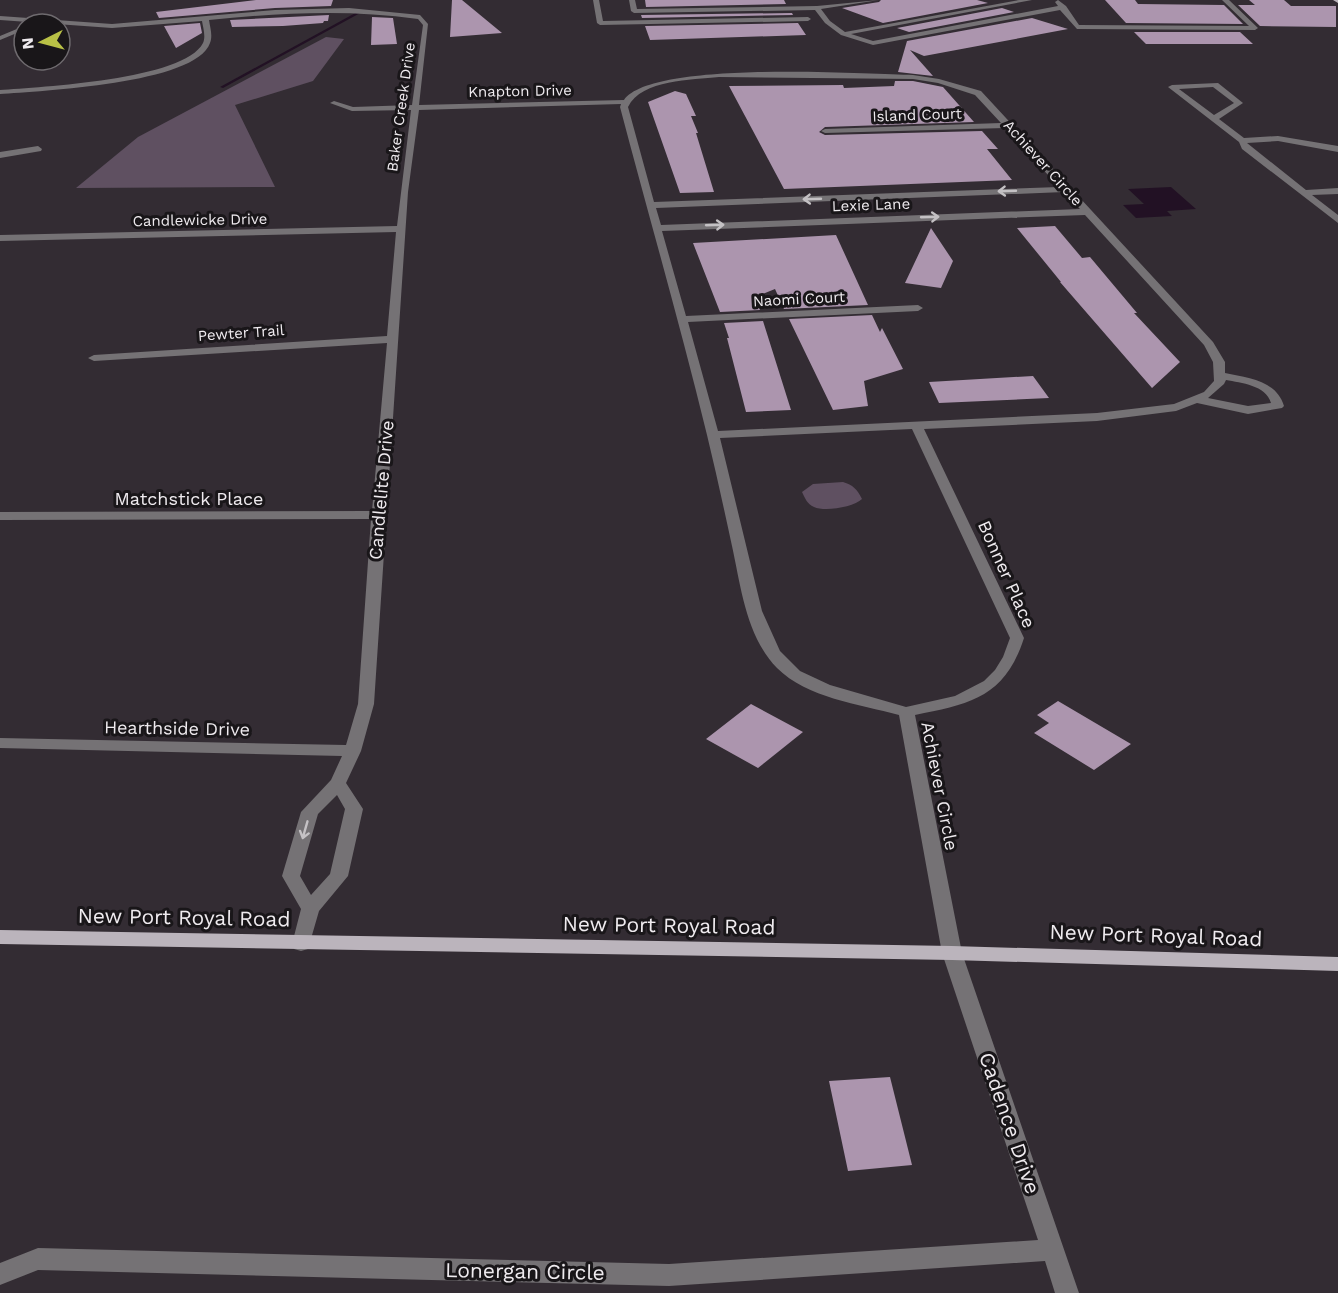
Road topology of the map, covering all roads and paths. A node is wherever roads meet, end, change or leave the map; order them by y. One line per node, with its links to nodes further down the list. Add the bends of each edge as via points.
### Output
1 (596, 0): 10 (street, via 600,24)
2 (632, 0): 7 (street, via 634,11)
3 (876, 0): 7 (street)
4 (1029, 0): 12 (street)
5 (1055, 0): 8 (street)
6 (1225, 0): 8 (street, via 1255,28 1077,27)
7 (817, 8): 10 (street)
8 (1064, 8): 12 (street, via 883,42)
9 (205, 18): 11 (street, Baker Creek Drive, via 114,26); 13 (street, via 208,38 201,52 160,71 103,83); 16 (street, Baker Creek Drive, via 304,9 384,9 420,17 426,25)
10 (823, 19): 12 (street)
11 (72, 24)
12 (843, 34)
13 (0, 92)
14 (625, 102): 16 (street, Knapton Drive); 18 (street, Achiever Circle, via 654,85 700,77 913,77 978,93); 28 (street, Achiever Circle, via 626,121)
15 (334, 103): 16 (street, Knapton Drive, via 352,109)
16 (416, 107): 26 (street, Baker Creek Drive)
17 (1213, 119): 17 (street, via 1188,99 1172,87 1215,86 1239,103); 20 (street)
18 (1009, 125): 19 (street, Island Court); 24 (street, Achiever Circle)
19 (825, 131)
20 (1242, 141): 22 (street, via 1296,141); 27 (street)
21 (38, 149): 23 (street)
22 (1338, 149)
23 (0, 155)
24 (1065, 189): 28 (street, Lexie Lane, one-way to 28); 29 (street, Achiever Circle)
25 (1338, 191): 27 (street)
26 (404, 192): 32 (street, Candlelite Drive)
27 (1304, 193): 30 (street)
28 (650, 205): 31 (street, Achiever Circle)
29 (1086, 212): 31 (street, Lexie Lane, one-way to 29); 38 (street, Achiever Circle, via 1209,344 1220,362)
30 (1338, 220)
31 (656, 228): 35 (street, Achiever Circle)
32 (401, 229): 33 (street, Candlewicke Drive); 36 (street, Candlelite Drive)
33 (0, 238)
34 (918, 308): 35 (street, Naomi Court)
35 (681, 319): 41 (street, Achiever Circle)
36 (391, 339): 37 (street, Pewter Trail); 43 (street, Candlelite Drive)
37 (94, 358)
38 (1220, 375): 39 (street, via 1220,382); 39 (street, via 1266,388 1275,394 1278,406 1248,410)
39 (1197, 399): 40 (street, via 1176,407 1097,417)
40 (917, 426): 41 (street); 44 (street, Bonner Place, via 1017,638 1013,657 1002,675 978,693)
41 (712, 435): 44 (street, Achiever Circle, via 754,609 768,644 783,665 801,678 831,691)
42 (0, 516): 43 (street, Matchstick Place)
43 (378, 516): 46 (street, Candlelite Drive, via 366,704)
44 (906, 712): 51 (street, Achiever Circle)
45 (0, 743): 46 (street, Hearthside Drive)
46 (353, 751): 47 (street, Candlelite Drive)
47 (338, 783): 48 (street, via 354,809 339,876); 48 (street, Candlelite Drive, one-way to 48, via 310,812 291,876)
48 (310, 909): 50 (street)
49 (0, 937): 50 (main road, New Port Royal Road)
50 (302, 944): 51 (main road, New Port Royal Road)
51 (952, 953): 52 (main road, New Port Royal Road); 53 (street, Cadence Drive)
52 (1338, 964)
53 (1053, 1250): 54 (street, Lonergan Circle, via 669,1275 38,1259); 55 (street, Cadence Drive)
54 (0, 1274)
55 (1067, 1293)

